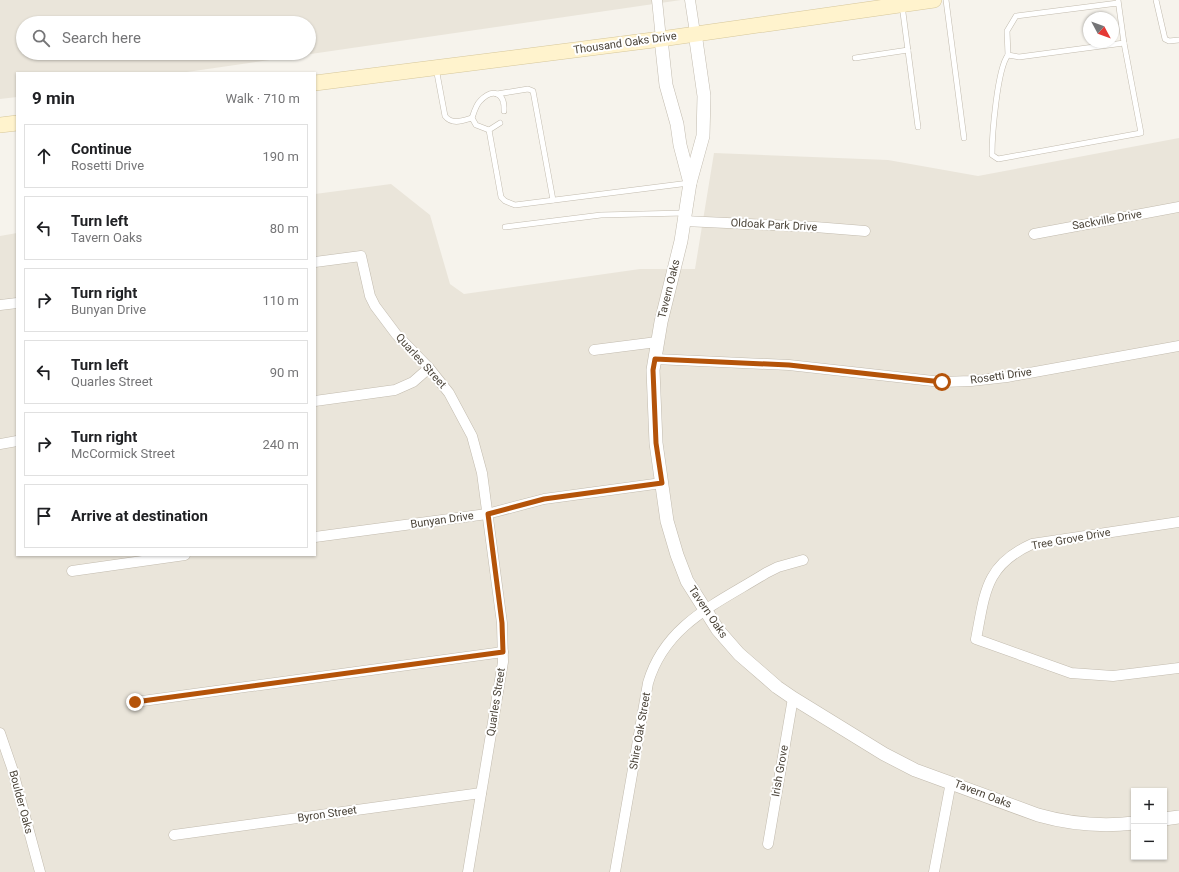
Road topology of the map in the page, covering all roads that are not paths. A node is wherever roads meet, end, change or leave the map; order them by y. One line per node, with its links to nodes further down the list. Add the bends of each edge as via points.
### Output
1 (657, 0): 9 (street, Tavern Oaks)
2 (690, 0): 8 (street, Tavern Oaks)
3 (934, 0): 7 (main road, Thousand Oaks Drive)
4 (946, 0): 25 (lane)
5 (1156, 0): 10 (lane, via 1165,39 1169,42)
6 (1118, 2): 11 (lane); 13 (lane, via 1016,16 1007,31)
7 (902, 4): 8 (main road, Thousand Oaks Drive); 12 (lane)
8 (695, 32): 9 (main road, Thousand Oaks Drive); 26 (street, Tavern Oaks, via 704,96 703,136)
9 (662, 39): 15 (main road, Thousand Oaks Drive); 26 (street, Tavern Oaks, via 666,85)
10 (1179, 40)
11 (1124, 43): 13 (lane, via 1019,57); 13 (lane, via 1141,133 998,159 992,155 993,127)
12 (908, 50): 14 (lane); 23 (lane)
13 (1008, 55)
14 (856, 58)
15 (436, 67): 16 (main road, Thousand Oaks Drive); 19 (lane, via 445,116 448,120 459,122)
16 (316, 83)
17 (497, 94): 18 (lane, via 504,101); 19 (lane, via 485,96 479,102); 27 (lane, via 528,89 533,91)
18 (504, 111)
19 (472, 118): 24 (lane, via 476,125)
20 (16, 123): 22 (main road)
21 (500, 123): 24 (lane)
22 (0, 125)
23 (918, 128)
24 (489, 130): 27 (lane, via 504,201 515,205)
25 (964, 138)
26 (690, 183): 27 (lane); 29 (street, Tavern Oaks)
27 (553, 200)
28 (1179, 207): 32 (street, Sackville Drive)
29 (684, 217): 30 (lane, via 601,214); 31 (street, Oldoak Park Drive); 36 (street, Tavern Oaks, via 681,241)
30 (505, 227)
31 (865, 231)
32 (1034, 234)
33 (316, 262): 40 (street, Quarles Street, via 361,256 370,296 375,306 396,334)
34 (16, 302): 35 (street)
35 (0, 305)
36 (657, 342): 38 (street); 39 (street, Tavern Oaks)
37 (1179, 346): 39 (street, Rosetti Drive, via 1007,376 942,382 789,365)
38 (594, 350)
39 (655, 359): 44 (street, Tavern Oaks, via 653,370 656,443)
40 (429, 368): 41 (street, via 413,382 395,390); 45 (street, Quarles Street, via 449,393 472,436 482,473)
41 (316, 401)
42 (16, 441): 43 (street)
43 (0, 444)
44 (662, 483): 45 (street, Bunyan Drive, via 544,499); 51 (street, Tavern Oaks, via 667,521 677,555 687,581)
45 (488, 514): 47 (street, Bunyan Drive); 52 (street, Quarles Street, via 502,623)
46 (1179, 522): 53 (street, Tree Grove Drive, via 1032,544 1018,550 1005,559 989,583 976,639 1071,673 1113,676)
47 (316, 537)
48 (179, 556): 50 (street)
49 (803, 560): 51 (street, Shire Oak Street, via 766,573)
50 (72, 571)
51 (704, 611): 54 (street, Tavern Oaks, via 739,654 776,687); 66 (street, Shire Oak Street, via 673,635 651,673)
52 (503, 652): 55 (street); 58 (street, Quarles Street, via 500,687)
53 (1179, 668)
54 (793, 698): 57 (street, Tavern Oaks, via 884,754 915,770); 63 (street, Irish Grove)
55 (135, 702)
56 (0, 733): 64 (street, Boulder Oaks)
57 (951, 782): 61 (street, Tavern Oaks, via 1058,821 1104,826); 67 (street)
58 (481, 793): 62 (street, Byron Street); 65 (street, Quarles Street)
59 (1179, 817): 60 (street)
60 (1167, 819)
61 (1131, 823)
62 (174, 835)
63 (768, 844)
64 (40, 872)
65 (468, 872)
66 (615, 872)
67 (934, 872)

